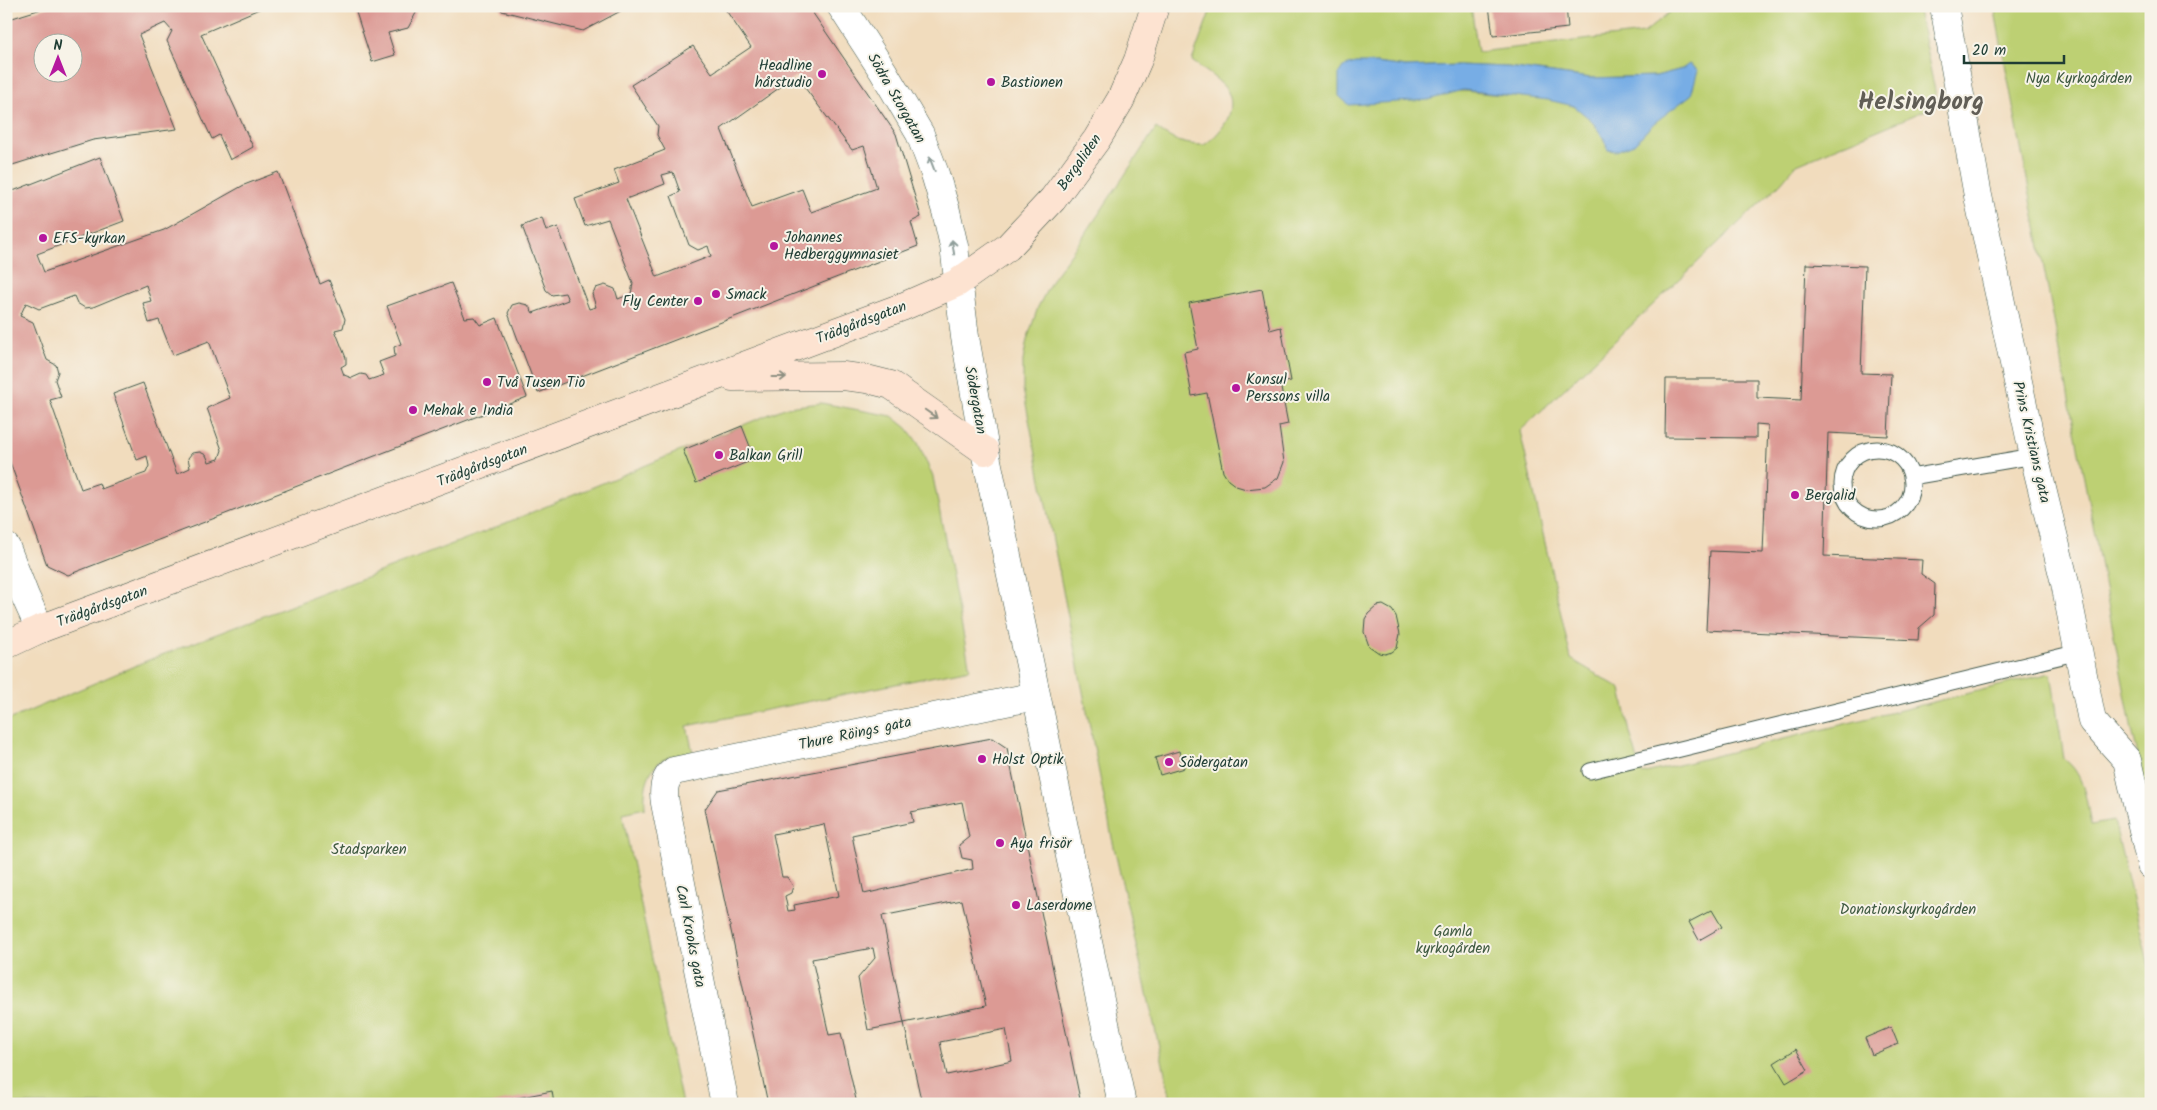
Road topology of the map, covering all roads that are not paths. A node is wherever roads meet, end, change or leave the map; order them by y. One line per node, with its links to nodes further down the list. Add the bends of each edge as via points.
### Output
1 (841, 6): 4 (street, Södra Storgatan, one-way to 1, via 954,246 946,211 920,134)
2 (1155, 6): 4 (street, Bergaliden, via 1138,60 1121,99 1053,200 1008,247)
3 (1944, 6): 7 (street, Prins Kristians gata, via 1978,196)
4 (957, 283): 5 (street, Trädgårdsgatan); 6 (street, Södergatan)
5 (713, 378): 6 (street, one-way to 6, via 843,376 891,385); 10 (street, Trädgårdsgatan)
6 (985, 451): 13 (street, Södergatan)
7 (2034, 456): 8 (lane); 12 (street, Prins Kristians gata)
8 (1911, 478): 8 (lane, via 1908,468 1895,455 1886,451 1868,451 1852,460 1846,468 1842,486 1848,504 1855,511 1872,519 1882,519 1905,504 1910,496)
9 (6, 547): 10 (street)
10 (40, 629): 11 (street, Trädgårdsgatan)
11 (6, 645)
12 (2079, 652): 15 (lane); 16 (street, Prins Kristians gata, via 2092,721 2127,760)
13 (1035, 696): 14 (street, Thure Röings gata); 18 (street, Södergatan)
14 (674, 770): 17 (street, Carl Krooks gata, via 665,786 665,803)
15 (1590, 771)
16 (2151, 865)
17 (725, 1104)
18 (1122, 1104)

